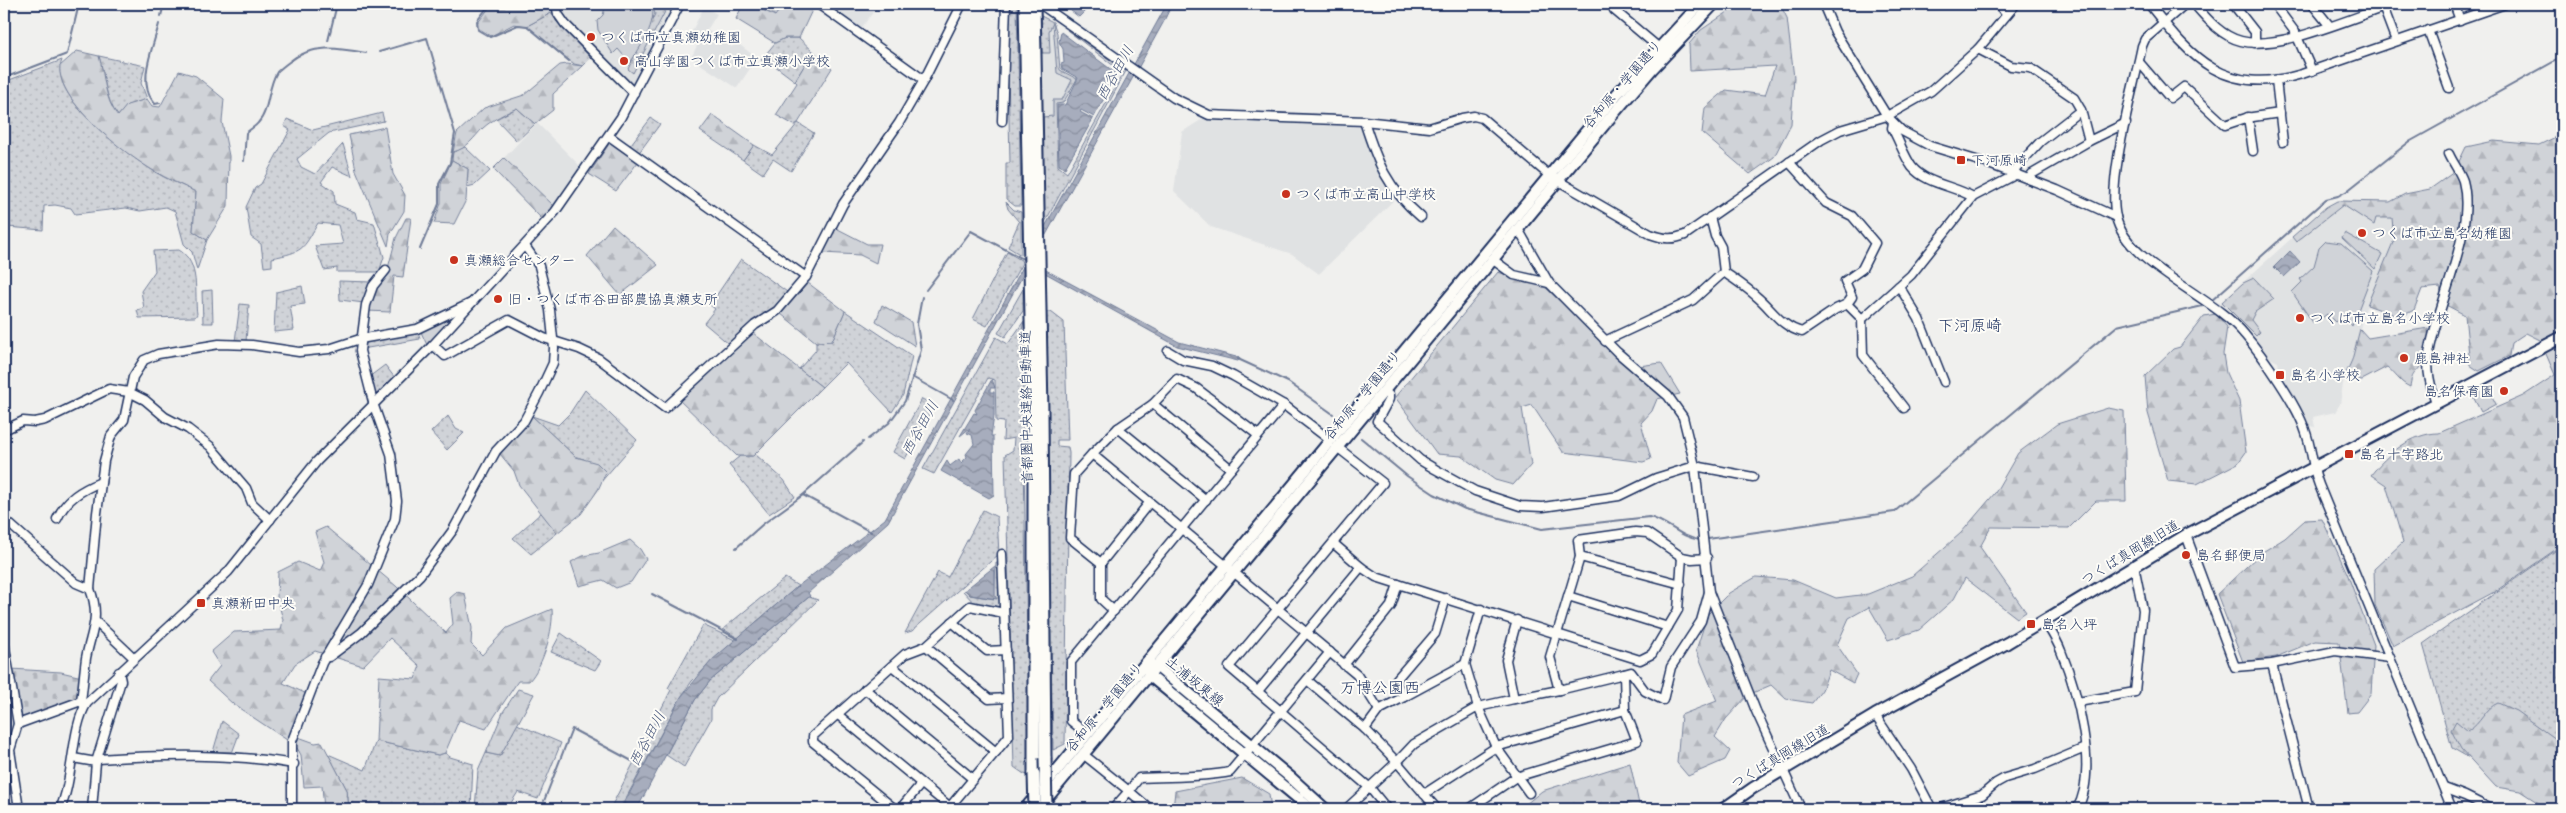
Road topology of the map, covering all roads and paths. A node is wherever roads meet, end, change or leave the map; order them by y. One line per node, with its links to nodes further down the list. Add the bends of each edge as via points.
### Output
1 (556, 4): 41 (street, via 565,24)
2 (680, 4): 41 (street)
3 (818, 4): 38 (street)
4 (962, 4): 38 (street)
5 (1006, 4): 46 (street)
6 (1025, 4): 193 (highway, 首都圏中央連絡自動車道, bridge, via 1034,476)
7 (1034, 4): 194 (highway, 首都圏中央連絡自動車道, bridge)
8 (1040, 4): 25 (street)
9 (1620, 4): 34 (street, via 1614,10)
10 (1700, 4): 34 (main road, 谷和原・学園通り)
11 (1714, 4): 57 (main road, 谷和原・学園通り)
12 (1823, 4): 44 (street, via 1836,32)
13 (1998, 4): 26 (street)
14 (2016, 4): 26 (street)
15 (2149, 4): 28 (street)
16 (2185, 4): 28 (street)
17 (2194, 4): 33 (street, via 2226,35)
18 (2233, 4): 33 (street, via 2255,32)
19 (2274, 4): 31 (street)
20 (2312, 4): 29 (street)
21 (2393, 4): 24 (street)
22 (2454, 4): 27 (street)
23 (2505, 4): 27 (street)
24 (2383, 5): 29 (street); 32 (street)
25 (1051, 8): 47 (street, via 1186,106 1210,115)
26 (2006, 14): 35 (street)
27 (2460, 20): 30 (street)
28 (2164, 23): 36 (street, via 2145,39); 39 (street, via 2193,56 2213,70 2236,78)
29 (2329, 25): 31 (street)
30 (2428, 30): 32 (street); 40 (street)
31 (2298, 36): 33 (street, via 2272,43); 37 (street)
32 (2396, 41): 37 (street)
33 (2255, 43)
34 (1658, 47): 57 (main road, 谷和原・学園通り)
35 (1978, 49): 42 (street, via 2011,66 2030,68 2074,98); 44 (street, via 1941,84)
36 (2139, 62): 45 (street, via 2170,98 2184,87 2225,124); 49 (street)
37 (2312, 71): 39 (street)
38 (924, 80): 68 (street, via 899,123 843,204)
39 (2276, 80): 43 (street)
40 (2449, 88)
41 (634, 93): 50 (street)
42 (2081, 110): 51 (street); 56 (street, via 2041,141)
43 (2280, 113): 45 (street); 52 (street)
44 (1887, 116): 48 (street); 55 (street, via 1840,130)
45 (2248, 117): 53 (street)
46 (1002, 121)
47 (1364, 121): 57 (street, via 1429,128 1462,118 1482,118); 60 (street, via 1376,158 1388,181 1402,200)
48 (1893, 123): 56 (street, via 1930,146); 59 (street, via 1892,128 1912,167 1923,176)
49 (2126, 124): 51 (street); 62 (street, via 2115,188)
50 (609, 136): 64 (street, via 567,196); 68 (street)
51 (2089, 141): 58 (street, via 2032,174)
52 (2283, 142)
53 (2253, 151)
54 (2449, 154): 83 (street, via 2462,181 2465,207 2463,230 2428,354)
55 (1789, 162): 61 (street); 72 (street, via 1826,203 1852,216 1875,243 1862,269 1845,281 1852,298)
56 (2014, 173): 58 (street); 59 (street)
57 (1554, 178): 61 (street, via 1660,238 1674,239); 63 (main road, 谷和原・学園通り); 91 (main road, 谷和原・学園通り)
58 (2029, 179): 62 (street)
59 (1973, 196): 70 (street)
60 (1421, 217)
61 (1710, 217): 67 (street, via 1714,236 1721,247)
62 (2116, 218): 94 (street, via 2136,250 2223,312 2246,336 2298,414 2309,442)
63 (1518, 229): 65 (main road, 谷和原・学園通り); 69 (street)
64 (525, 246): 71 (street); 77 (street, via 539,266 550,310)
65 (1492, 259): 69 (street, via 1514,275); 81 (main road, 谷和原・学園通り)
66 (386, 270): 75 (street, via 369,295)
67 (1724, 272): 72 (street, via 1757,296 1793,330 1802,332); 76 (street, via 1692,300)
68 (806, 277): 77 (street, via 777,311 755,325 665,408 598,358)
69 (1549, 283): 76 (street)
70 (1899, 286): 73 (street); 80 (street, via 1919,318)
71 (473, 304): 75 (street, via 466,304 450,315 417,329); 78 (street)
72 (1847, 304): 73 (street)
73 (1862, 320): 87 (street, via 1863,356)
74 (2562, 338): 83 (main road, つくば真岡線旧道)
75 (360, 339): 82 (street, via 308,352 219,344 158,354 139,364); 86 (street)
76 (1605, 341): 93 (street, via 1668,396 1683,417)
77 (553, 342): 78 (street, via 509,320 445,356); 135 (street, via 553,363 531,409 492,458 453,530 420,575 361,633)
78 (433, 345): 86 (street)
79 (1168, 352): 85 (street, via 1183,360 1212,366)
80 (1944, 382)
81 (1384, 391): 91 (main road, 谷和原・学園通り); 93 (street, via 1389,400 1377,421 1420,460 1475,491 1520,506 1543,508 1619,496 1656,478)
82 (129, 392): 89 (street, via 109,389 45,420 23,421); 97 (street, via 124,420 112,436); 102 (street, via 210,446 246,488 252,503)
83 (2436, 403): 94 (main road, つくば真岡線旧道)
84 (1153, 404): 88 (street); 90 (street, via 1177,379 1196,388); 95 (street)
85 (1284, 405): 90 (street); 91 (street)
86 (374, 406): 102 (street, via 317,461); 135 (street, via 391,454 397,501 395,519 368,585)
87 (1904, 408)
88 (1118, 428): 92 (street); 98 (street)
89 (4, 430)
90 (1258, 435): 95 (street)
91 (1333, 444): 105 (street, via 1383,483); 113 (main road, 谷和原・学園通り)
92 (1092, 454): 99 (street); 110 (street, via 1074,474 1070,538)
93 (1695, 466): 96 (street); 109 (street)
94 (2313, 468): 104 (main road, つくば真岡線旧道); 137 (street)
95 (1231, 469): 98 (street)
96 (1753, 477)
97 (101, 482): 101 (street, via 83,489 70,499); 116 (street)
98 (1206, 500): 103 (street)
99 (1149, 503): 103 (street); 110 (street)
100 (4, 519): 116 (street, via 76,583)
101 (57, 519)
102 (270, 520): 136 (street, via 224,576)
103 (1181, 530): 113 (street); 122 (street)
104 (2186, 535): 111 (main road, つくば真岡線旧道); 141 (street, via 2235,667)
105 (1333, 543): 112 (street); 120 (street)
106 (1002, 554): 123 (street)
107 (1580, 557): 108 (street, via 1578,540 1635,532 1647,533); 115 (street); 118 (street)
108 (1682, 557): 109 (street); 115 (street)
109 (1707, 558): 117 (street)
110 (1101, 563): 122 (street, via 1101,599)
111 (2134, 565): 125 (main road, つくば真岡線旧道); 154 (street, via 2143,610 2135,692)
112 (1361, 567): 114 (street, via 1376,577); 130 (street)
113 (1229, 570): 120 (street); 138 (main road, 谷和原・学園通り); 143 (main road, 谷和原・学園通り)
114 (1398, 584): 119 (street); 139 (street, via 1391,606)
115 (1681, 584): 128 (street, via 1678,610)
116 (90, 590): 126 (street)
117 (1709, 592): 145 (street, via 1701,621 1671,667 1663,700 1645,691 1631,672); 175 (street, via 1756,711)
118 (1568, 596): 128 (street); 129 (street)
119 (1446, 598): 121 (street); 151 (street, via 1435,634 1395,681)
120 (1278, 609): 130 (street); 150 (street, via 1229,667)
121 (1481, 609): 124 (street); 140 (street)
122 (1114, 611): 164 (street, via 1071,662 1072,721)
123 (1004, 613): 127 (street, via 970,606); 133 (street)
124 (1517, 620): 129 (street); 153 (street, via 1506,660)
125 (2044, 620): 154 (street, via 2061,651); 161 (main road, つくば真岡線旧道)
126 (96, 622): 136 (street); 155 (street, via 87,655)
127 (952, 622): 132 (street); 133 (street, via 987,650)
128 (1668, 627): 129 (street, via 1652,654 1640,660)
129 (1556, 632): 149 (street, via 1550,657)
130 (1306, 633): 134 (street); 150 (street)
131 (4, 642): 162 (street)
132 (926, 646): 142 (street, via 905,654); 152 (street, via 989,699)
133 (1006, 650): 152 (street)
134 (1330, 652): 139 (street); 147 (street)
135 (325, 656): 174 (street, via 292,741)
136 (134, 658): 144 (street)
137 (2390, 658): 141 (street, via 2335,651); 180 (street)
138 (1145, 664): 143 (main road, 土浦坂東線); 146 (main road, 土浦坂東線); 164 (main road, 谷和原・学園通り)
139 (1344, 664): 157 (street, via 1357,675)
140 (1465, 664): 151 (street); 156 (street)
141 (2272, 664): 208 (street)
142 (892, 666): 148 (street); 169 (street)
143 (1156, 666): 146 (main road, 谷和原・学園通り); 167 (main road, 土浦坂東線)
144 (119, 672): 155 (street); 172 (street, via 121,681)
145 (1624, 674): 149 (street); 158 (street)
146 (1149, 675): 167 (main road, 土浦坂東線); 170 (main road, 谷和原・学園通り)
147 (1307, 680): 159 (street); 163 (street)
148 (865, 690): 160 (street); 177 (street)
149 (1559, 690): 153 (street)
150 (1258, 691): 159 (street)
151 (1404, 697): 157 (street)
152 (1007, 698): 169 (street, via 1009,736)
153 (1514, 698): 156 (street)
154 (2078, 702): 166 (street)
155 (83, 704): 162 (street); 171 (street)
156 (1478, 707): 165 (street); 173 (street, via 1414,744)
157 (1379, 710): 163 (street)
158 (1626, 710): 165 (street); 176 (street, via 1637,741)
159 (1282, 712): 167 (street); 179 (street)
160 (837, 714): 178 (street); 190 (street, via 813,736 813,742)
161 (1875, 715): 175 (main road, つくば真岡線旧道); 205 (street, via 1911,768)
162 (18, 724): 168 (street)
163 (1365, 729): 173 (street)
164 (1087, 734): 192 (main road, 谷和原・学園通り)
165 (1496, 747): 176 (street); 182 (street)
166 (2085, 748): 184 (street, via 2035,770 1996,782 1982,795); 207 (street, via 2083,796)
167 (1249, 750): 181 (street, via 1230,772 1202,777 1139,778); 197 (main road, 土浦坂東線); 198 (main road, 土浦坂東線)
168 (7, 752): 186 (street)
169 (996, 752): 177 (street)
170 (1083, 754): 181 (street); 193 (main road, 谷和原・学園通り)
171 (73, 758): 172 (street); 187 (street, via 70,781)
172 (97, 760): 174 (street, via 199,755 259,758); 188 (street)
173 (1397, 762): 179 (street); 182 (street)
174 (294, 764): 189 (street)
175 (1784, 769): 203 (main road, つくば真岡線旧道); 204 (street)
176 (1516, 777): 183 (street); 202 (street)
177 (973, 779): 185 (street)
178 (921, 784): 185 (street); 191 (street)
179 (1370, 788): 199 (street); 200 (street)
180 (2444, 788): 209 (street); 210 (street)
181 (1129, 791): 195 (street); 196 (street)
182 (1424, 794): 201 (street)
183 (1529, 794)
184 (1958, 806): 206 (street)
185 (949, 808)
186 (19, 809)
187 (60, 809)
188 (92, 809)
189 (292, 809)
190 (894, 809)
191 (900, 809)
192 (1025, 809)
193 (1036, 809)
194 (1046, 809)
195 (1114, 809)
196 (1150, 809)
197 (1311, 809)
198 (1325, 809)
199 (1346, 809)
200 (1387, 809)
201 (1437, 809)
202 (1469, 809)
203 (1723, 809)
204 (1801, 809)
205 (1932, 809)
206 (1938, 809)
207 (2077, 809)
208 (2309, 809)
209 (2452, 809)
210 (2491, 809)

